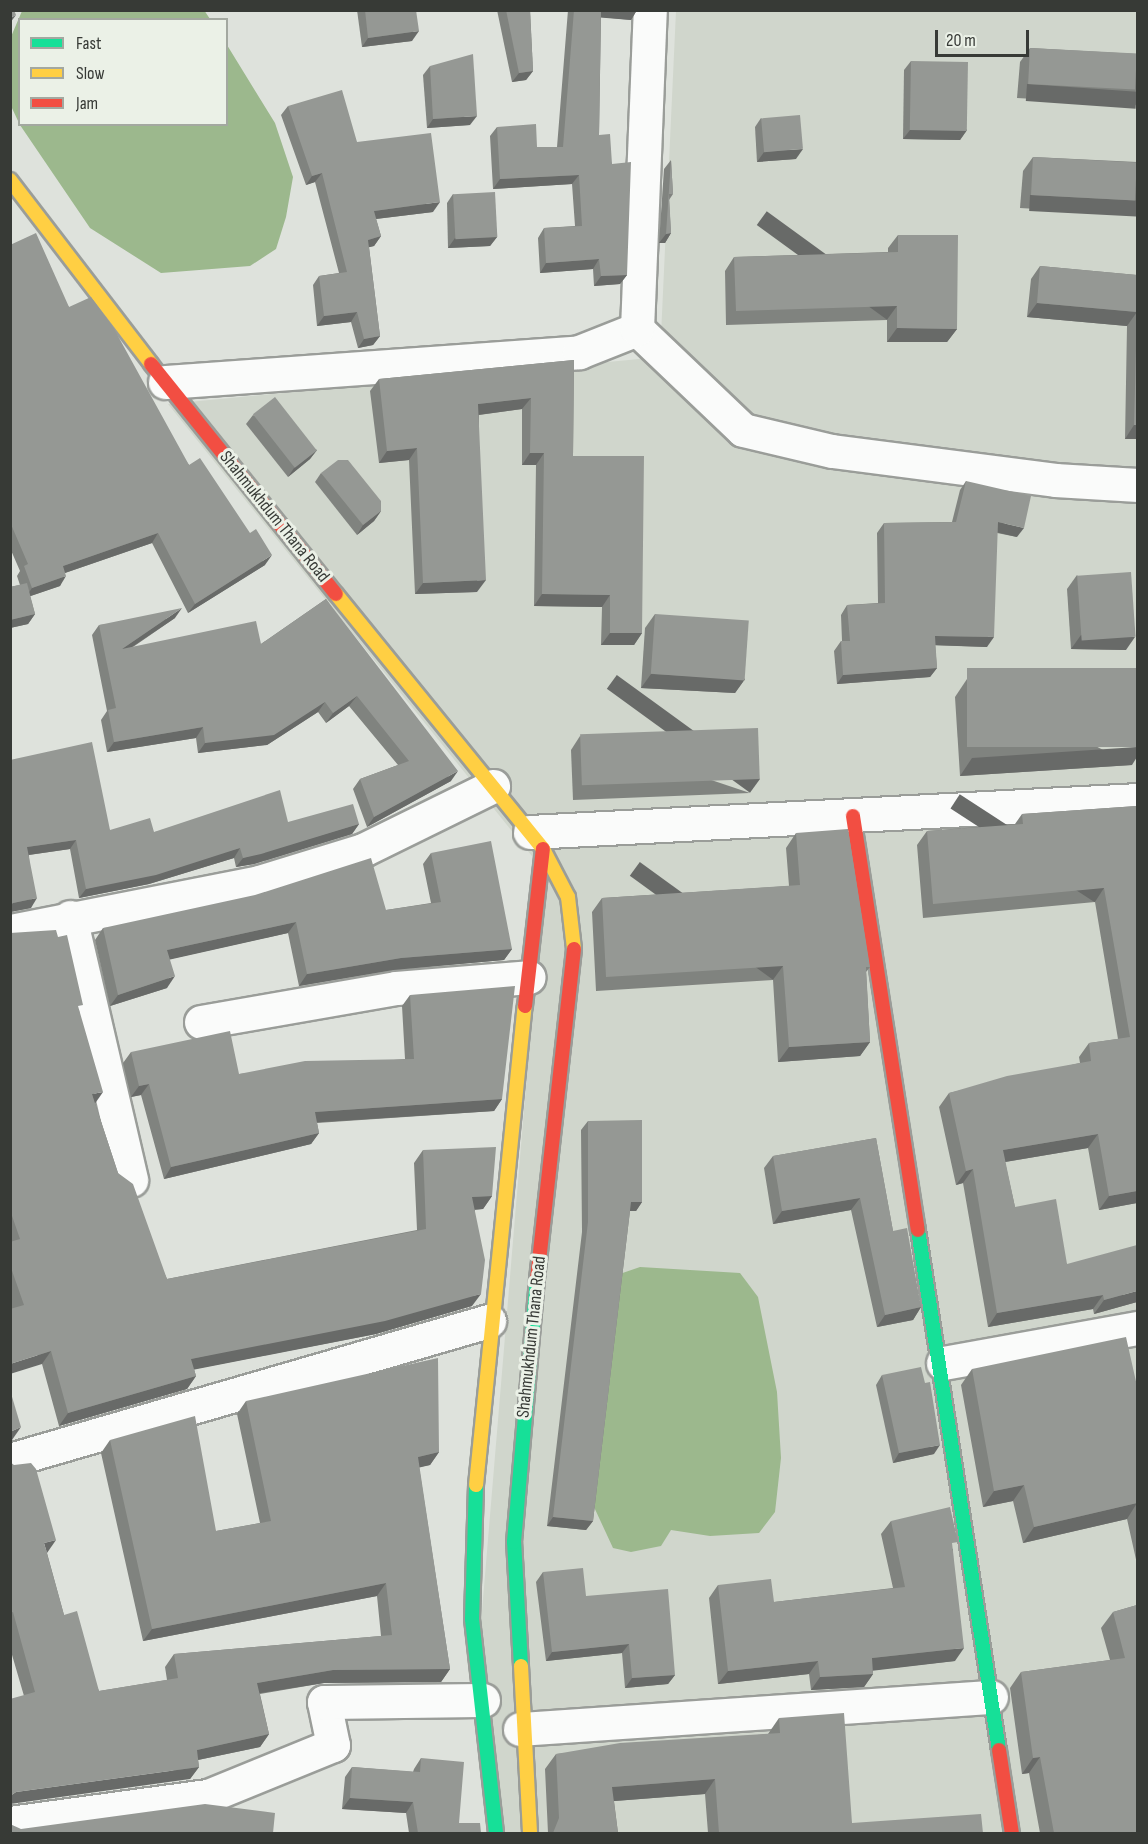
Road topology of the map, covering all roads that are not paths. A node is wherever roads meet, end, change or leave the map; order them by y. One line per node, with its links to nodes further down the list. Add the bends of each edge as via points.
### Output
1 (650, 10): 3 (street)
2 (10, 180): 4 (main road, Shahmukhdum Thana Road)
3 (637, 329): 4 (street, via 579,352); 5 (street, via 743,430 832,451 1055,480)
4 (165, 382): 6 (main road, Shahmukhdum Thana Road)
5 (1137, 485)
6 (493, 786): 9 (main road, Shahmukhdum Thana Road); 10 (street, via 363,850 259,882)
7 (1137, 800): 8 (street)
8 (854, 816): 9 (street); 17 (main road)
9 (537, 840): 12 (main road); 21 (main road, Shahmukhdum Thana Road, via 568,897 575,943 531,1325 514,1542)
10 (70, 917): 11 (street); 14 (street)
11 (10, 931)
12 (529, 977): 13 (street, via 396,988); 15 (main road)
13 (201, 1022)
14 (130, 1180)
15 (489, 1321): 18 (street); 20 (main road, via 471,1540 472,1619)
16 (1137, 1328): 17 (street)
17 (943, 1363): 19 (main road)
18 (10, 1460)
19 (991, 1697): 21 (street); 25 (main road)
20 (483, 1700): 22 (street, via 324,1702 333,1745 208,1796); 23 (main road)
21 (520, 1729): 24 (main road, Shahmukhdum Thana Road)
22 (10, 1822)
23 (495, 1833)
24 (530, 1833)
25 (1012, 1833)

